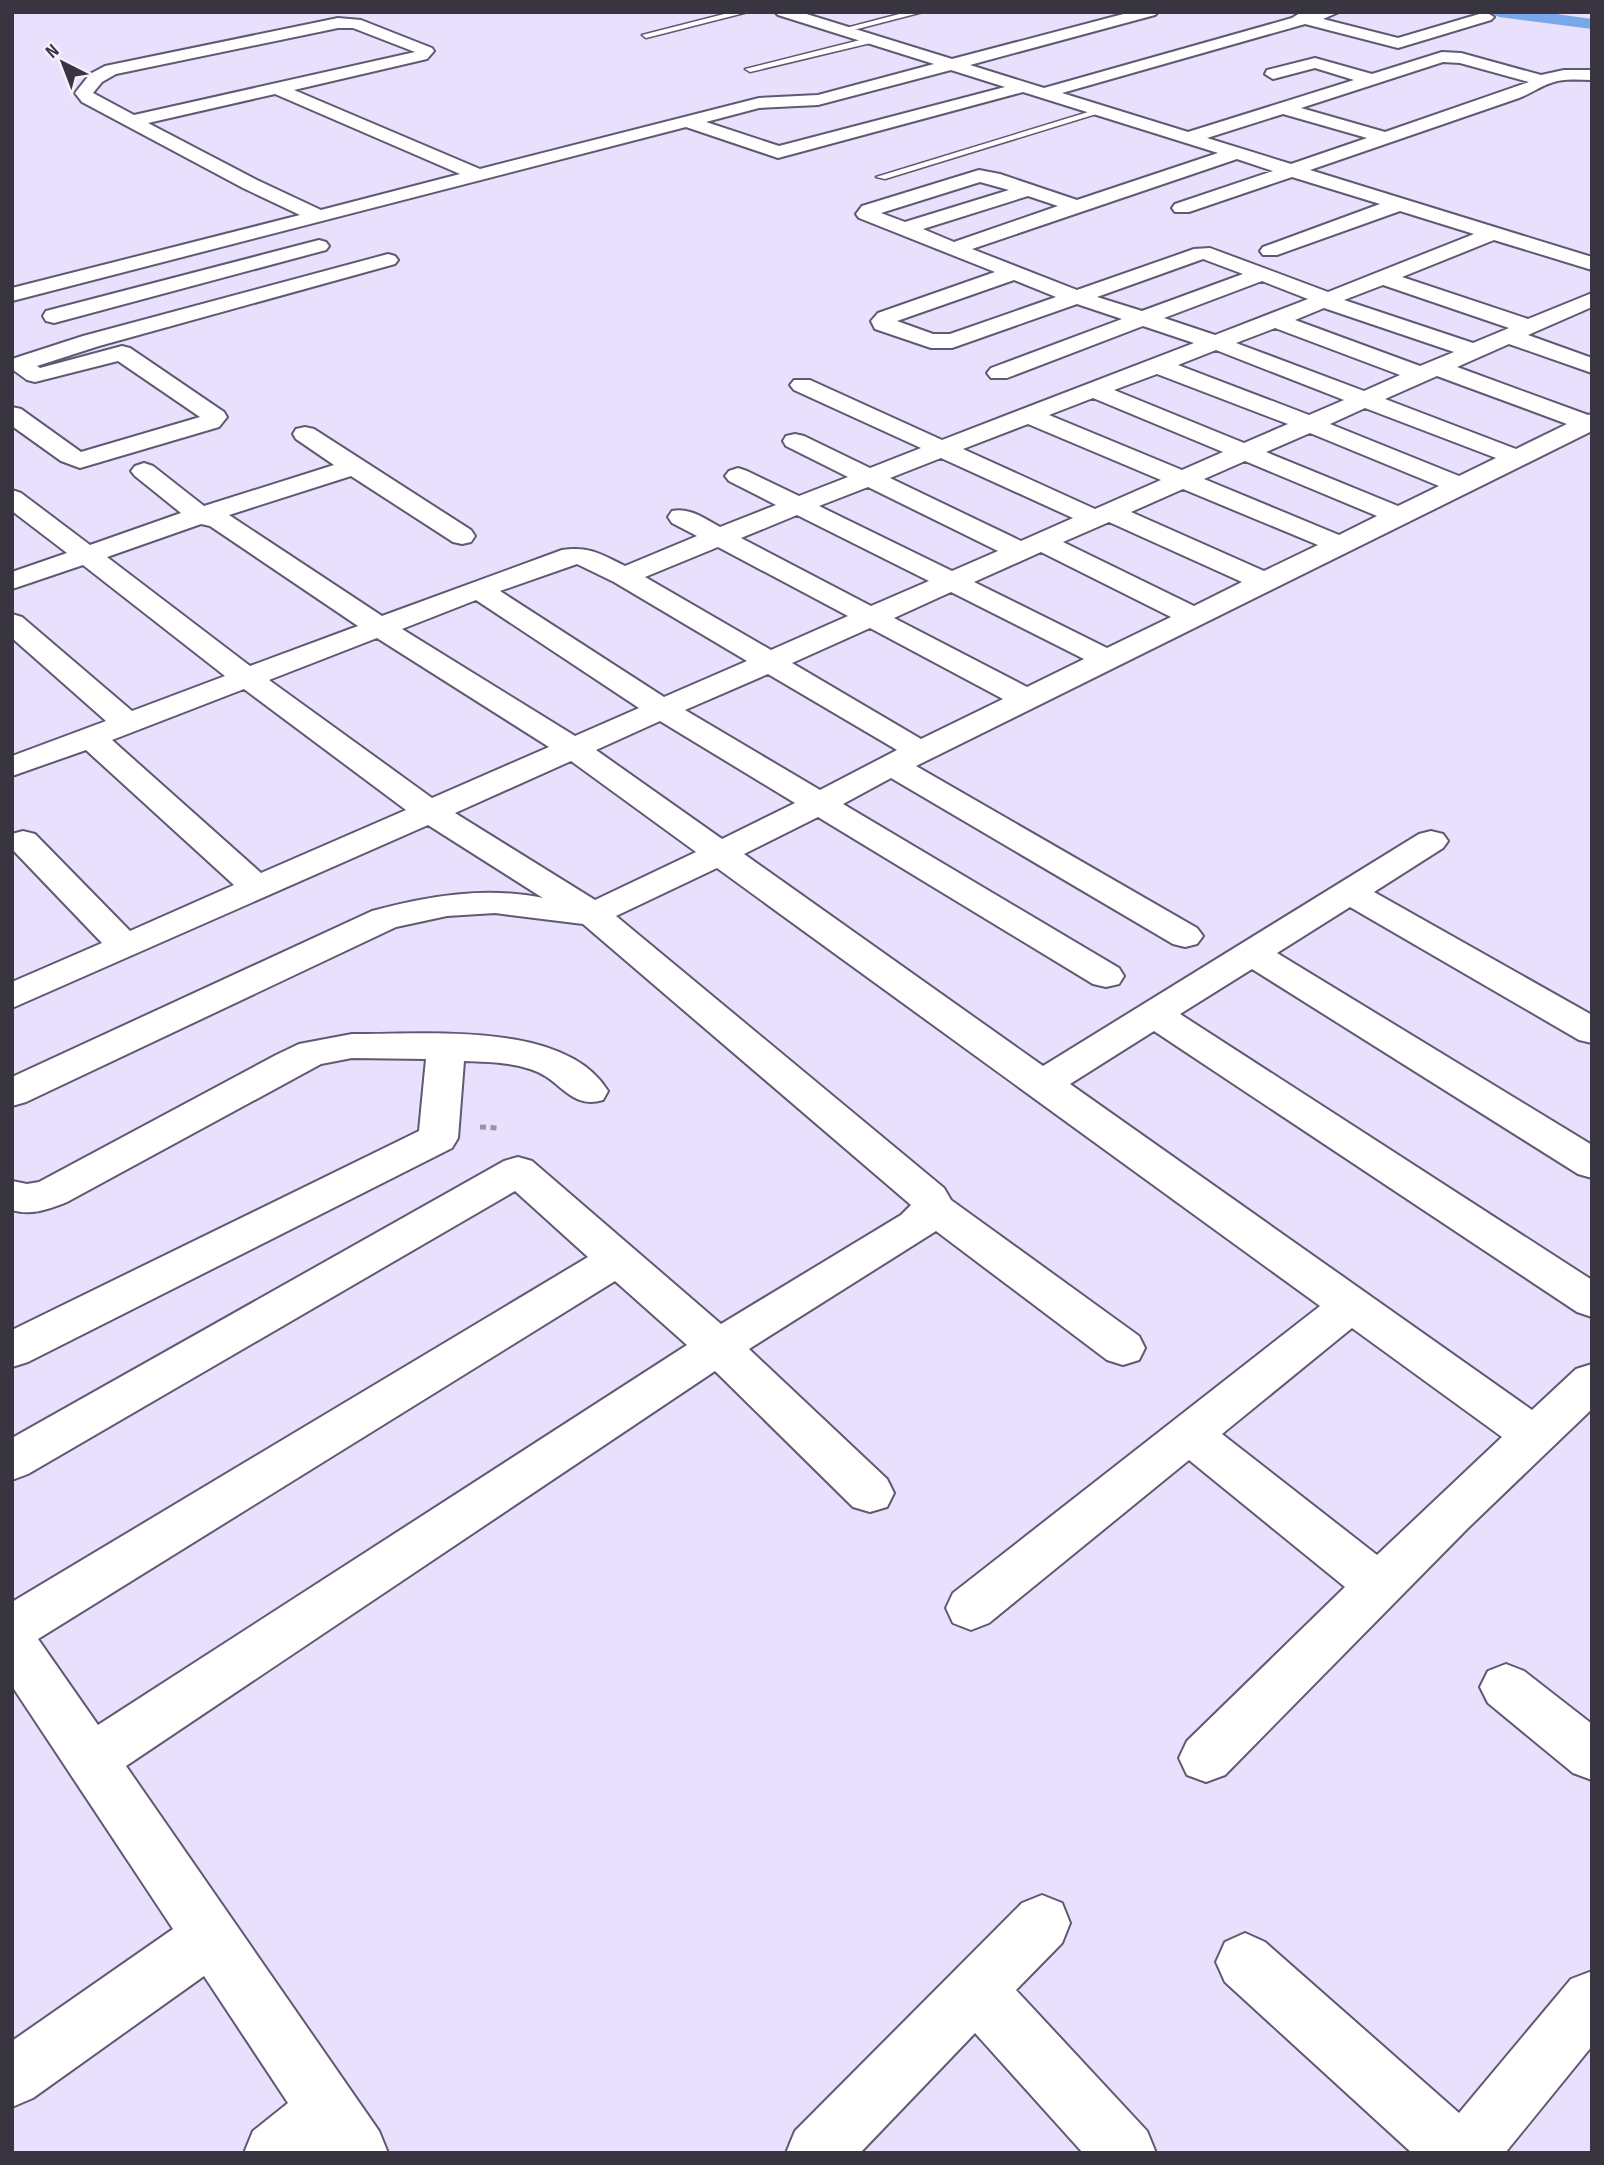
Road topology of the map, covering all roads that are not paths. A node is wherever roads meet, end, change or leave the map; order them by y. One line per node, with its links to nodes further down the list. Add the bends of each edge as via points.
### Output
1 (744, 12): 13 (lane)
2 (816, 12): 7 (street)
3 (919, 12): 11 (lane)
4 (1150, 12): 15 (street)
5 (1277, 12): 9 (street)
6 (1331, 12): 9 (street)
7 (790, 14): 11 (street)
8 (1486, 17): 12 (street, via 1403,43)
9 (1305, 19): 12 (street); 28 (street)
10 (1378, 24): 12 (street)
11 (842, 30): 14 (street)
12 (1352, 32)
13 (646, 35)
14 (872, 40): 15 (street); 17 (lane)
15 (952, 65): 20 (street); 39 (street, via 818,100 759,103)
16 (1406, 68): 18 (street); 22 (street); 23 (street, via 1450,56)
17 (750, 69)
18 (1431, 75)
19 (1592, 75): 23 (street)
20 (997, 79): 21 (street); 24 (street)
21 (1028, 80): 28 (street); 39 (street, via 778,152)
22 (1369, 80): 25 (street); 29 (street); 29 (street, via 1315,63 1268,73)
23 (1541, 80): 30 (street)
24 (963, 83)
25 (1393, 88)
26 (277, 89): 38 (street); 38 (street, via 421,56 426,51 347,23 102,73 84,93); 50 (street)
27 (1482, 89): 30 (street)
28 (1045, 93): 33 (street, via 1082,105)
29 (1329, 93): 31 (street); 34 (street)
30 (1508, 96): 35 (street)
31 (1350, 102)
32 (1445, 102): 35 (street)
33 (1105, 104): 41 (street); 51 (lane)
34 (1282, 108): 40 (street); 45 (street)
35 (1471, 109): 42 (street)
36 (1169, 116): 41 (street)
37 (1402, 117): 42 (street)
38 (132, 121): 56 (street)
39 (686, 121): 50 (street)
40 (1237, 122): 43 (street); 44 (street)
41 (1142, 123): 44 (street)
42 (1427, 124): 45 (street)
43 (1263, 130)
44 (1189, 138): 47 (street)
45 (1387, 138): 48 (street)
46 (1314, 146): 48 (street)
47 (1238, 153): 49 (street); 54 (street)
48 (1339, 153): 49 (street)
49 (1292, 170): 53 (street); 55 (street)
50 (476, 174): 56 (street)
51 (881, 177)
52 (1028, 190): 54 (street); 57 (street); 57 (street, via 979,176 866,214)
53 (1400, 204): 58 (street); 61 (street)
54 (1077, 206): 60 (street)
55 (1182, 208)
56 (318, 216): 63 (street)
57 (901, 230): 60 (street)
58 (1494, 233): 64 (street); 67 (street)
59 (319, 246): 68 (street)
60 (952, 249): 65 (street)
61 (1270, 251)
62 (388, 260): 73 (street)
63 (146, 261): 68 (street); 69 (street)
64 (1592, 264)
65 (1013, 273): 70 (street); 70 (street, via 886,318 883,324 931,341 952,341)
66 (1262, 274): 70 (street, via 1200,253); 71 (street); 75 (street)
67 (1383, 278): 71 (street); 77 (street)
68 (181, 283): 73 (street); 74 (street)
69 (16, 294): 74 (street)
70 (1076, 297): 75 (street)
71 (1323, 298): 76 (street); 80 (street)
72 (1592, 299): 77 (street)
73 (219, 306): 78 (street)
74 (54, 316): 78 (street)
75 (1139, 319): 79 (street); 84 (street)
76 (1275, 320): 79 (street); 83 (street)
77 (1518, 332): 80 (street); 81 (street)
78 (91, 341): 88 (street, via 20,365 41,375 122,354 215,419 80,460)
79 (1217, 343): 82 (street); 87 (street)
80 (1474, 351): 83 (street)
81 (1588, 361)
82 (1158, 366): 86 (street); 91 (street)
83 (1429, 371): 87 (street); 90 (street)
84 (999, 373)
85 (802, 386): 94 (street)
86 (1095, 391): 89 (street); 95 (street)
87 (1367, 399): 91 (street); 96 (street)
88 (12, 414)
89 (1030, 416): 94 (street); 101 (street)
90 (1590, 422): 96 (street)
91 (1310, 424): 95 (street); 102 (street)
92 (305, 434): 97 (street)
93 (795, 441): 100 (street)
94 (942, 449): 100 (street); 106 (street)
95 (1248, 452): 101 (street); 107 (street)
96 (1518, 458): 102 (street)
97 (351, 465): 105 (street); 109 (street)
98 (144, 471): 105 (street)
99 (738, 476): 104 (street)
100 (869, 477): 104 (street); 112 (street)
101 (1184, 481): 106 (street); 111 (street)
102 (1460, 486): 107 (street)
103 (15, 503): 113 (street)
104 (797, 505): 110 (street); 116 (street)
105 (200, 516): 113 (street); 122 (street, via 211,516 246,536)
106 (1104, 516): 112 (street); 117 (street)
107 (1399, 516): 111 (street)
108 (681, 517): 110 (street)
109 (462, 536)
110 (719, 536): 114 (street); 120 (street)
111 (1340, 545): 117 (street)
112 (1033, 547): 116 (street); 119 (street)
113 (88, 554): 115 (street); 125 (street)
114 (624, 576): 118 (street, via 589,558 572,556); 124 (street)
115 (12, 581)
116 (952, 582): 120 (street); 123 (street)
117 (1265, 582): 119 (street)
118 (479, 590): 122 (street); 127 (street)
119 (1194, 617): 123 (street)
120 (873, 618): 124 (street); 126 (street)
121 (12, 623): 128 (street)
122 (379, 627): 125 (street); 130 (street)
123 (1107, 659): 126 (street)
124 (770, 663): 127 (street); 131 (street)
125 (246, 677): 128 (street); 134 (street)
126 (1026, 699): 131 (street)
127 (663, 710): 130 (street); 133 (street)
128 (126, 722): 129 (street)
129 (89, 736): 132 (street); 138 (street)
130 (574, 749): 134 (street); 137 (street)
131 (906, 758): 133 (street); 141 (street)
132 (13, 765)
133 (819, 804): 137 (street); 144 (street)
134 (430, 812): 138 (street); 140 (street)
135 (23, 841): 142 (street)
136 (1431, 841): 139 (street)
137 (719, 855): 140 (street, via 627,900); 149 (street)
138 (257, 888): 142 (street)
139 (1349, 892): 143 (street); 147 (street)
140 (590, 912): 151 (street, via 478,902 384,919); 154 (street, via 930,1198)
141 (1185, 936)
142 (125, 946): 145 (street)
143 (1252, 953): 146 (street); 152 (street)
144 (1107, 976)
145 (12, 996)
146 (1154, 1014): 149 (street); 156 (street)
147 (1592, 1031)
148 (446, 1049): 150 (street, via 538,1057 555,1064); 153 (street, via 352,1046 312,1053 53,1192 35,1198); 160 (street, via 438,1138)
149 (1042, 1084): 157 (street)
150 (589, 1091)
151 (12, 1093)
152 (1592, 1164)
153 (12, 1195)
154 (933, 1208): 158 (street, via 916,1226); 159 (street)
155 (619, 1258): 158 (street); 164 (street, via 518,1171); 168 (street)
156 (1592, 1301)
157 (1351, 1305): 162 (street); 163 (street)
158 (718, 1347): 165 (street); 173 (street)
159 (1123, 1348)
160 (12, 1350)
161 (1592, 1381): 163 (street)
162 (1188, 1433): 166 (street); 167 (street)
163 (1534, 1436): 166 (street)
164 (12, 1461)
165 (870, 1493)
166 (1379, 1585): 172 (street)
167 (971, 1608)
168 (12, 1628)
169 (12, 1643): 173 (street)
170 (1506, 1687): 171 (street)
171 (1592, 1756)
172 (1206, 1758)
173 (91, 1759): 175 (street)
174 (1042, 1923): 177 (street)
175 (211, 1936): 179 (street); 180 (street)
176 (1245, 1962): 184 (street)
177 (977, 1991): 182 (street); 183 (street)
178 (1592, 2000): 185 (street)
179 (12, 2077)
180 (343, 2131): 181 (street)
181 (275, 2153)
182 (817, 2153)
183 (1125, 2153)
184 (1458, 2153)
185 (1465, 2153)

